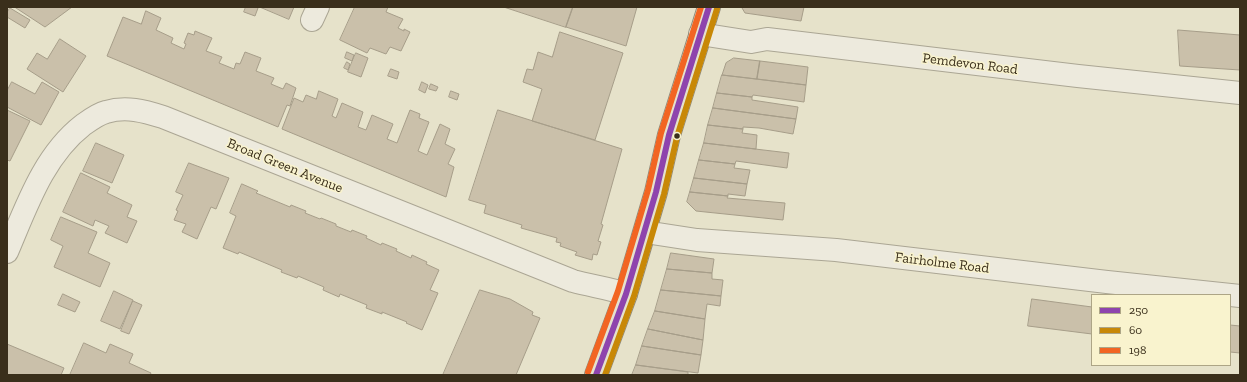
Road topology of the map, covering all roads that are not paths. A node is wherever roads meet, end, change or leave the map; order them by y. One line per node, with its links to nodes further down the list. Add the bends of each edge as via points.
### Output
1 (709, 7): 2 (main road)
2 (700, 34): 3 (street, Pemdevon Road, via 750,42 767,39); 4 (main road, via 669,136)
3 (1240, 93)
4 (645, 232): 6 (main road); 7 (street, Fairholme Road, via 697,240 836,250)
5 (7, 252): 6 (street, Broad Green Avenue, via 40,178 61,147 73,133 95,117 105,112 129,109 163,117 573,281)
6 (626, 294): 8 (main road)
7 (1221, 294)
8 (596, 375)

